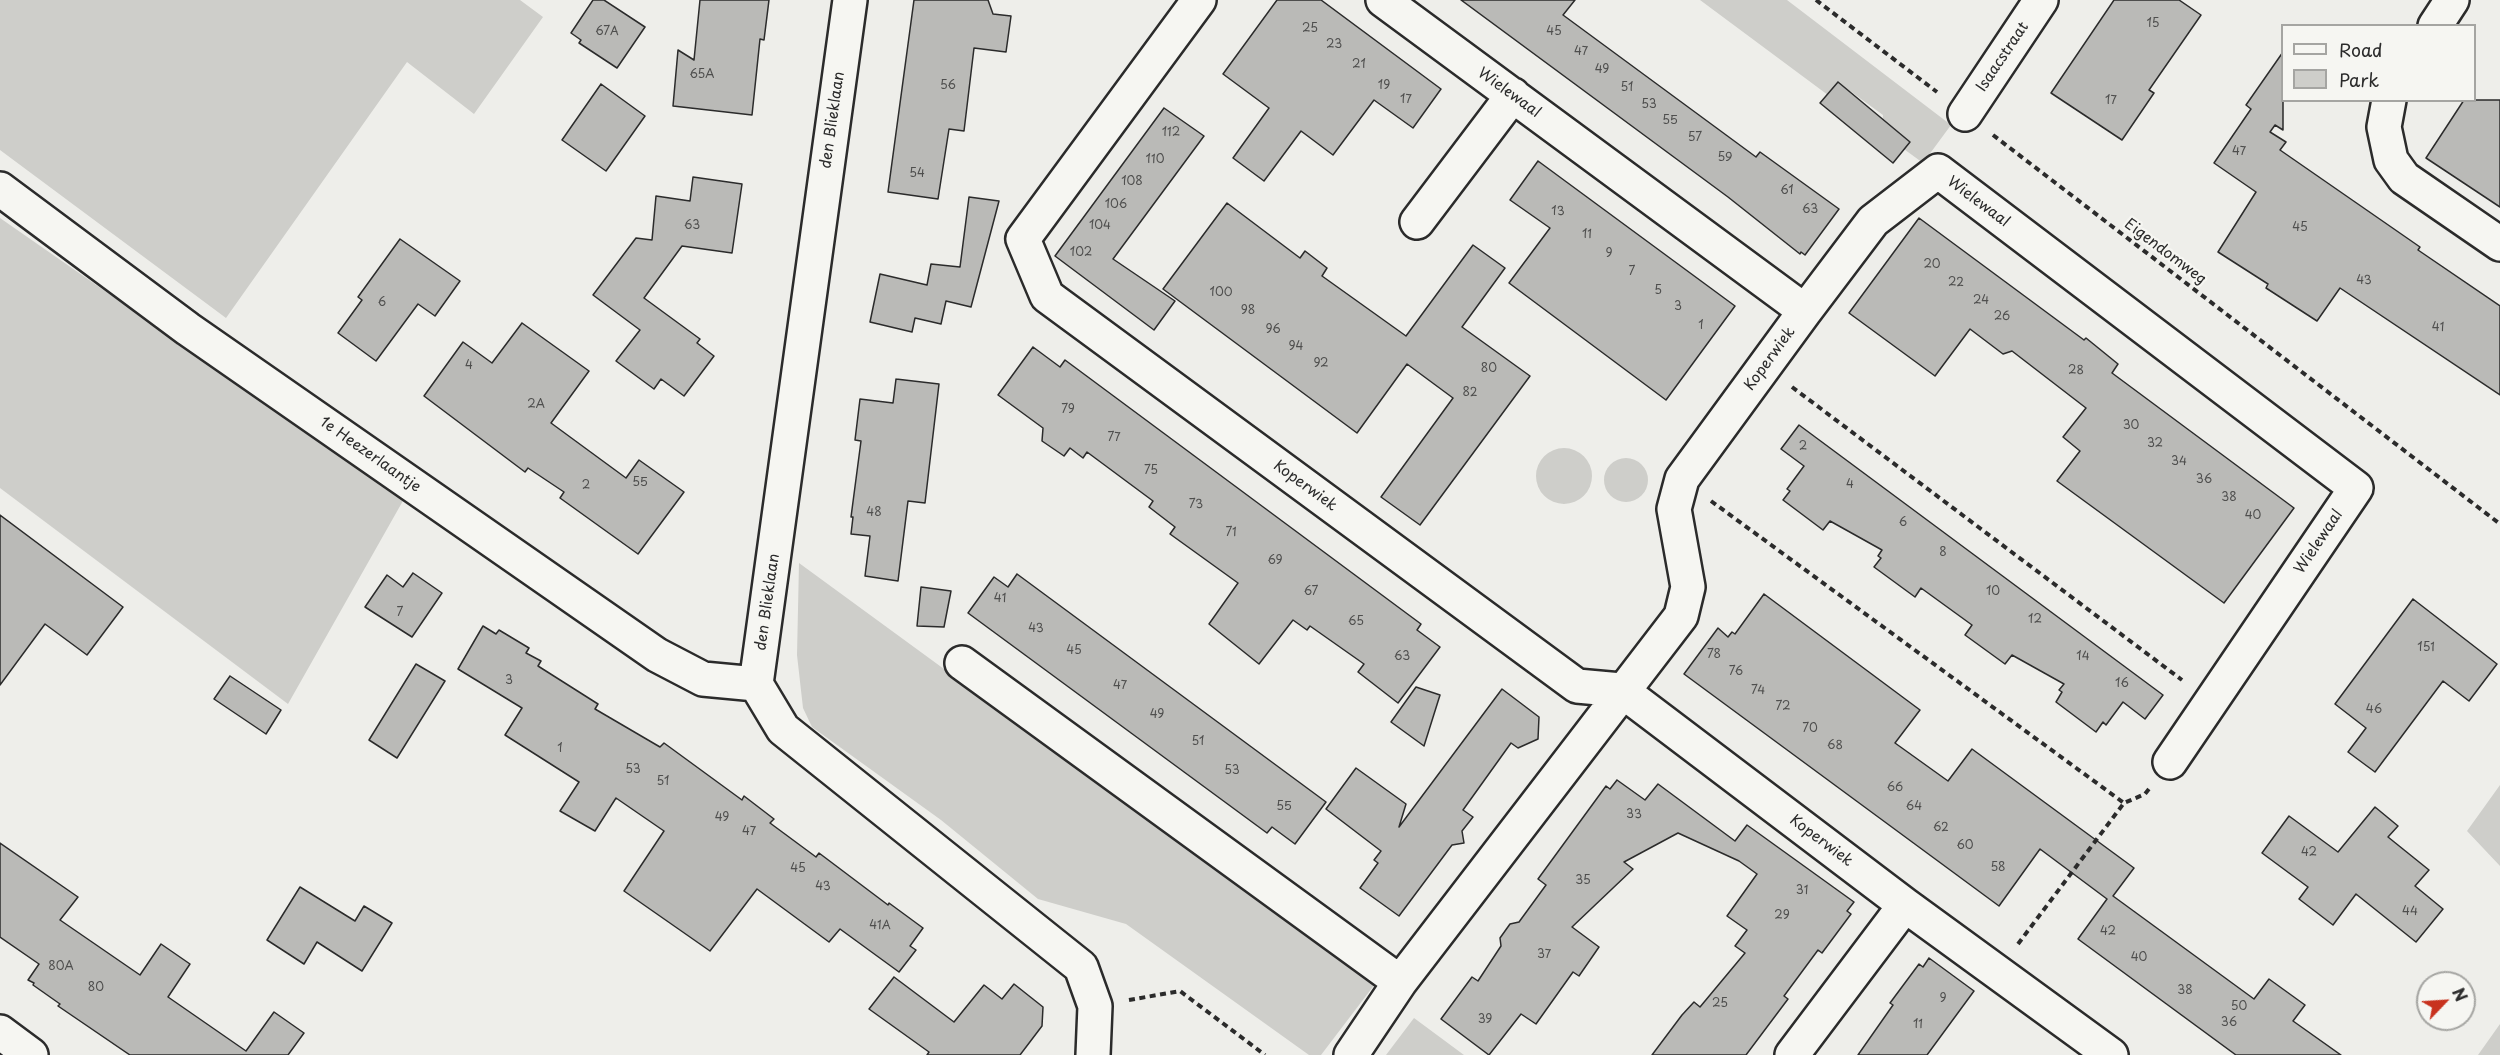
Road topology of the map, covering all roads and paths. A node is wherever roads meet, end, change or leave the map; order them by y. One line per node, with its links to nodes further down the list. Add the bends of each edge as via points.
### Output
1 (850, 0): 19 (street, den Blieklaan)
2 (1199, 0): 20 (street, Koperwiek, via 1023,239 1047,296 1577,686)
3 (1383, 0): 8 (street, Wielewaal)
4 (1816, 0): 10 (path, Eigendomweg)
5 (2042, 0): 10 (street, Isaacstraat)
6 (2452, 0): 7 (street)
7 (2436, 24)
8 (1514, 95): 12 (street); 14 (street, Wielewaal)
9 (2389, 102): 13 (street, via 2384,127 2391,160 2404,178)
10 (1965, 114): 17 (path, Eigendomweg)
11 (0, 189): 19 (street, 1e Heezerlaantje, via 188,329 657,655 703,679)
12 (1418, 222)
13 (2500, 244)
14 (1805, 311): 15 (street, Koperwiek); 21 (street, Wielewaal, via 1873,221 1938,171 2356,488)
15 (1766, 366): 16 (street, Koperwiek); 21 (path)
16 (1682, 479): 20 (street, Koperwiek, via 1674,509 1689,587 1681,616); 23 (path)
17 (2500, 524)
18 (962, 663): 26 (street)
19 (756, 684): 27 (street, via 783,729 1081,967)
20 (1622, 690): 24 (street, Koperwiek); 26 (street, Koperwiek)
21 (2210, 702): 22 (street, Wielewaal)
22 (2170, 762): 23 (path, via 2145,794)
23 (2124, 804): 25 (path)
24 (1905, 905): 25 (street, Koperwiek); 33 (street)
25 (1997, 972): 34 (street, Koperwiek)
26 (1400, 982): 32 (street, Koperwiek)
27 (1095, 1006): 30 (street); 31 (path, via 1180,991)
28 (0, 1032): 29 (street)
29 (31, 1055)
30 (1093, 1055)
31 (1265, 1055)
32 (1352, 1055)
33 (1792, 1055)
34 (2111, 1055)

